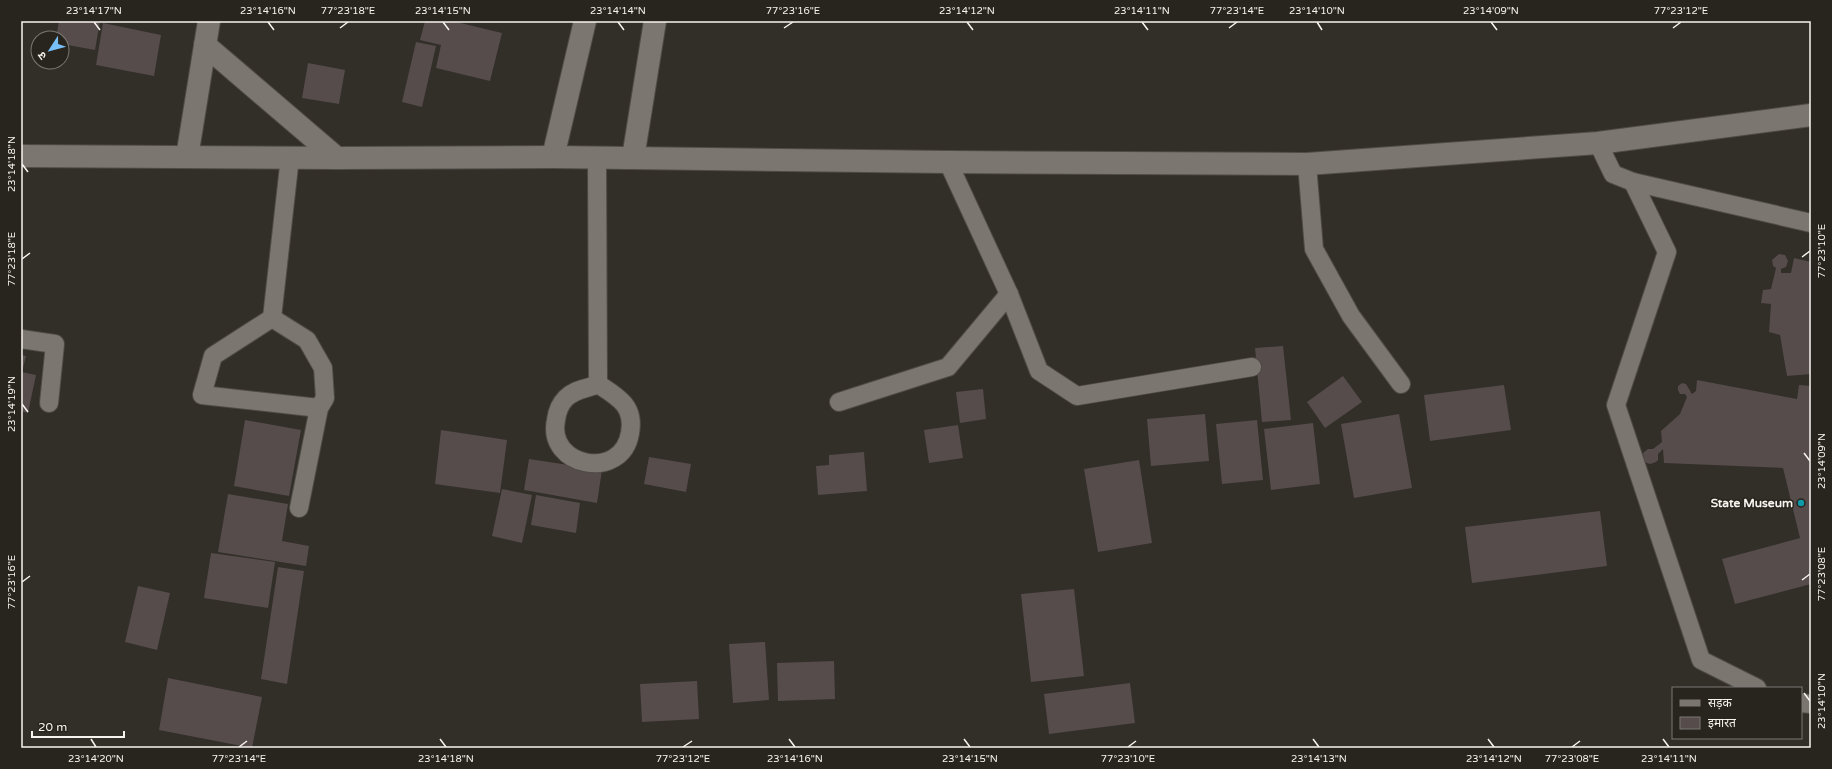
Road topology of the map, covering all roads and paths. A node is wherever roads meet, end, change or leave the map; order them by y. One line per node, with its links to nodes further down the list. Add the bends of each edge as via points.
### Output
1 (209, 21): 4 (street)
2 (585, 21): 9 (street)
3 (655, 21): 13 (street)
4 (205, 45): 8 (street); 12 (street)
5 (1811, 115): 6 (street)
6 (1598, 143): 15 (street); 16 (lane, via 1613,174)
7 (21, 156): 8 (street)
8 (187, 157): 11 (street)
9 (553, 157): 10 (street); 12 (street)
10 (597, 157): 13 (street); 22 (lane)
11 (290, 158): 12 (street); 19 (lane)
12 (337, 158)
13 (633, 158): 14 (street)
14 (948, 162): 15 (street); 18 (lane)
15 (1307, 164): 23 (lane, via 1314,249 1351,316)
16 (1633, 182): 17 (lane); 28 (lane, via 1667,252 1616,405 1701,660)
17 (1811, 223)
18 (1009, 294): 21 (lane, via 1038,372 1077,396); 24 (lane, via 948,367)
19 (272, 318): 26 (lane, via 307,340 323,368 325,398); 26 (lane, via 213,356 202,395)
20 (21, 339): 25 (lane, via 55,344)
21 (1252, 367)
22 (598, 384): 22 (lane, via 620,397 628,410 632,425 629,439 622,452 609,461 594,464 579,462 567,453 558,441 554,426 557,411 565,399 578,390)
23 (1401, 384)
24 (839, 402)
25 (49, 403)
26 (319, 408): 27 (lane)
27 (299, 508)
28 (1755, 687)

